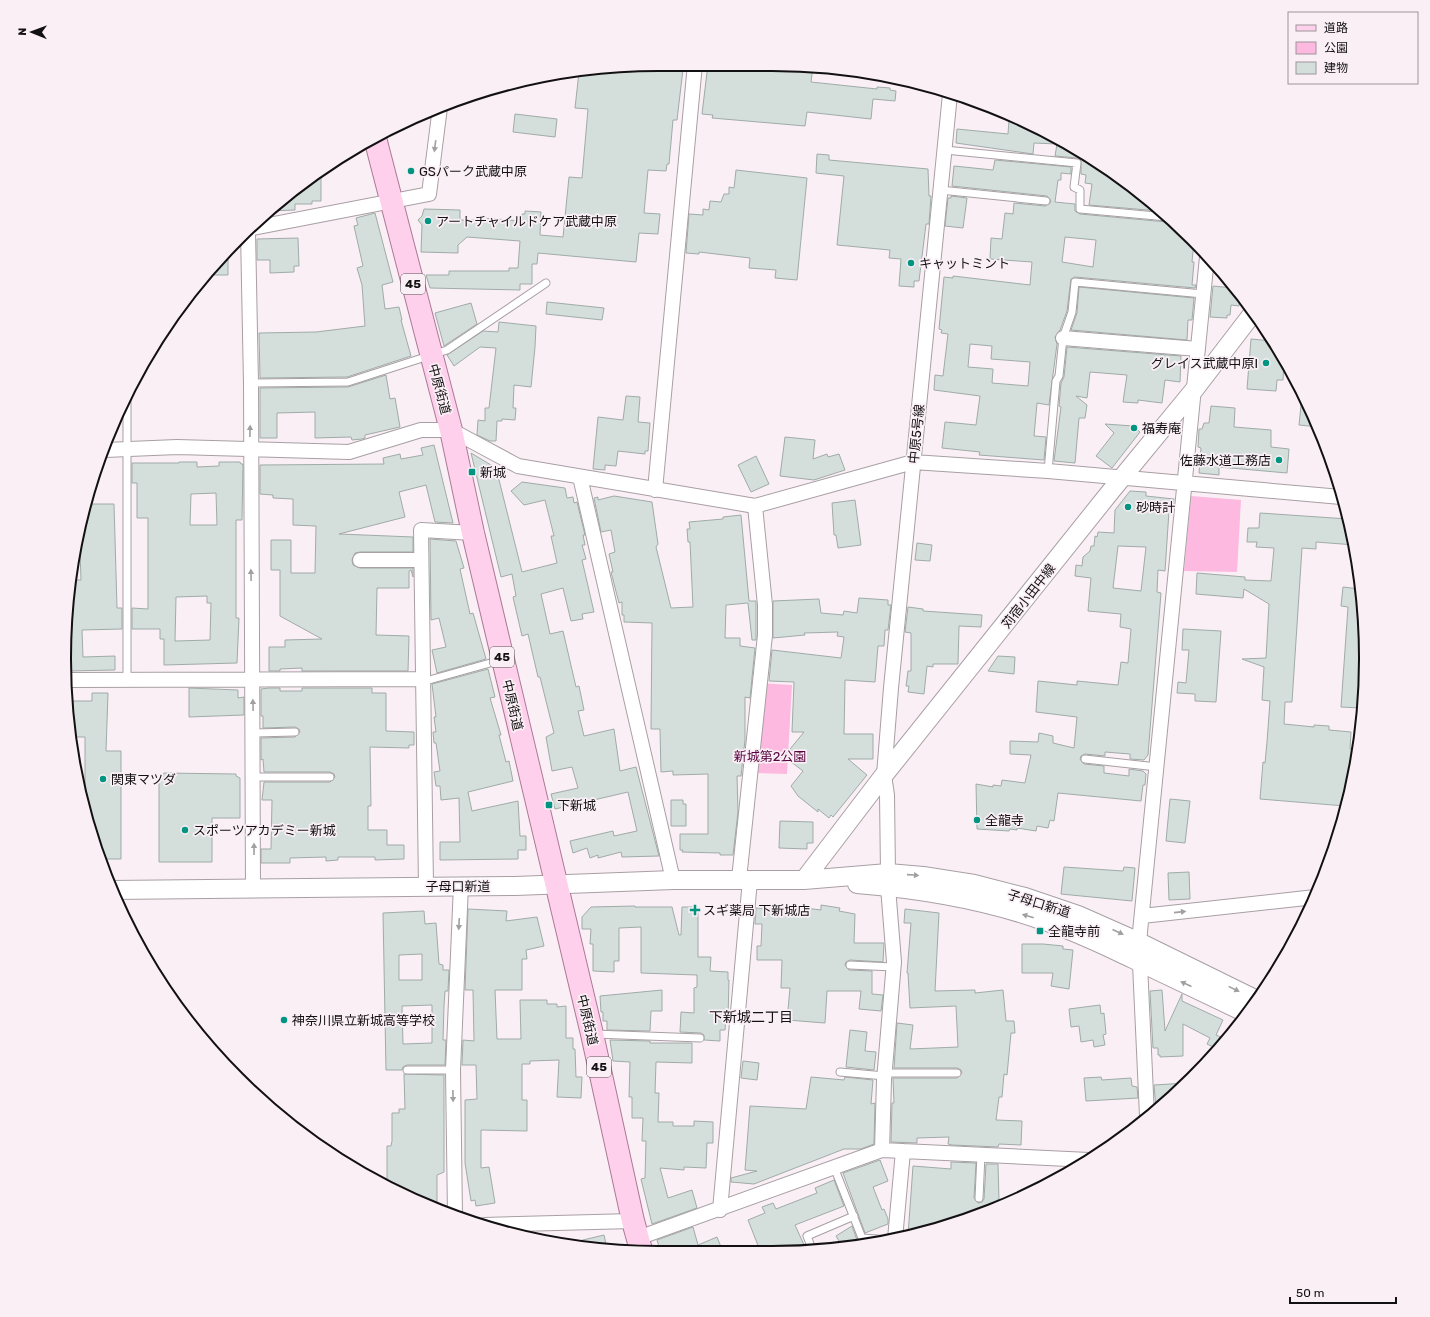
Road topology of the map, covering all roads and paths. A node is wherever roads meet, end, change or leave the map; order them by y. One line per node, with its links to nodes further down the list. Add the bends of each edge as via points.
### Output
1 (695, 71): 31 (street)
2 (950, 99): 5 (street, 中原5号線)
3 (439, 114): 7 (street, one-way to 7, via 430,194)
4 (377, 144): 7 (main road, 中原街道 / 45)
5 (945, 150): 6 (street, 中原5号線); 9 (lane, via 1077,163 1074,187 1080,190 1080,209)
6 (940, 190): 8 (lane); 26 (street, 中原5号線)
7 (391, 200): 10 (street); 18 (main road, 中原街道 / 45)
8 (1046, 202)
9 (1158, 216)
10 (261, 226)
11 (248, 238): 19 (street)
12 (1206, 264): 14 (street)
13 (546, 283): 18 (lane, via 447,350)
14 (1203, 294): 16 (lane, via 1075,282 1072,312); 17 (street)
15 (1250, 317): 20 (street, 苅宿小田中線)
16 (1063, 338): 17 (street); 27 (lane, via 1059,376 1056,381)
17 (1198, 349): 20 (street)
18 (431, 356): 19 (lane, via 348,382); 22 (main road, 中原街道 / 45)
19 (251, 383): 24 (street, one-way to 19)
20 (1194, 390): 29 (street, 苅宿小田中線); 30 (street)
21 (127, 410): 23 (lane)
22 (450, 430): 24 (street, via 421,430 349,452); 28 (street, via 518,466); 34 (main road, 中原街道 / 45)
23 (127, 449): 24 (street); 25 (street); 40 (lane)
24 (250, 449): 38 (street, one-way to 24)
25 (110, 450)
26 (913, 462): 27 (street); 33 (street); 46 (street, 中原5号線)
27 (1048, 471): 29 (street)
28 (580, 477): 31 (street); 49 (street)
29 (1121, 478): 30 (street); 46 (street, 苅宿小田中線)
30 (1184, 483): 32 (street); 45 (street)
31 (655, 490): 33 (street)
32 (1336, 497)
33 (755, 506): 50 (street, via 765,606 765,635)
34 (473, 533): 36 (street, via 421,530); 37 (main road, 中原街道 / 45)
35 (360, 560): 36 (street)
36 (421, 560): 41 (street)
37 (503, 659): 41 (lane); 53 (main road, 中原街道 / 45)
38 (252, 678): 40 (street); 41 (street); 42 (street, one-way to 38)
39 (72, 680): 40 (street)
40 (127, 680)
41 (422, 680): 55 (street)
42 (253, 732): 43 (lane); 47 (street)
43 (296, 732)
44 (1085, 759): 45 (lane)
45 (1157, 767): 59 (street)
46 (884, 775): 51 (street, 苅宿小田中線); 52 (street, 中原5号線, via 887,795)
47 (254, 776): 48 (lane); 56 (street, one-way to 47)
48 (330, 776)
49 (673, 880): 50 (street, 子母口新道); 53 (street, 子母口新道)
50 (745, 880): 51 (street, 子母口新道); 81 (street)
51 (804, 880): 52 (street, 子母口新道)
52 (888, 880): 60 (street, 子母口新道, one-way to 60, via 923,876 967,883 1025,897 1078,915); 61 (street, 子母口新道, one-way to 52, via 1041,920); 63 (street, 中原5号線)
53 (555, 884): 54 (street, 子母口新道); 66 (main road, 中原街道 / 45)
54 (461, 885): 55 (street, 子母口新道); 69 (street, one-way to 69)
55 (426, 886): 56 (street, 子母口新道)
56 (254, 888): 57 (street, 子母口新道)
57 (119, 890)
58 (1307, 899): 59 (street, one-way to 58)
59 (1142, 916): 60 (street)
60 (1139, 942): 61 (street); 64 (street, 子母口新道, one-way to 64)
61 (1140, 962): 65 (street, 子母口新道, one-way to 61); 73 (street)
62 (850, 965): 63 (lane)
63 (894, 968): 72 (street, 中原5号線)
64 (1251, 997)
65 (1242, 1011)
66 (592, 1034): 67 (lane); 85 (main road, 中原街道 / 45)
67 (700, 1038)
68 (407, 1070): 69 (lane)
69 (452, 1070): 80 (street, one-way to 80)
70 (840, 1072): 72 (lane)
71 (958, 1073): 72 (lane)
72 (885, 1074): 74 (street, 中原5号線)
73 (1147, 1110)
74 (882, 1150): 75 (street); 78 (street)
75 (902, 1151): 76 (street); 84 (street)
76 (981, 1154): 77 (street); 79 (lane)
77 (1078, 1159)
78 (834, 1167): 81 (street); 82 (lane)
79 (979, 1198)
80 (455, 1209)
81 (720, 1210): 85 (street)
82 (854, 1216): 86 (lane, via 862,1238); 87 (lane, via 807,1236)
83 (513, 1228): 85 (street)
84 (895, 1233)
85 (637, 1236)
86 (866, 1238)
87 (810, 1245)

